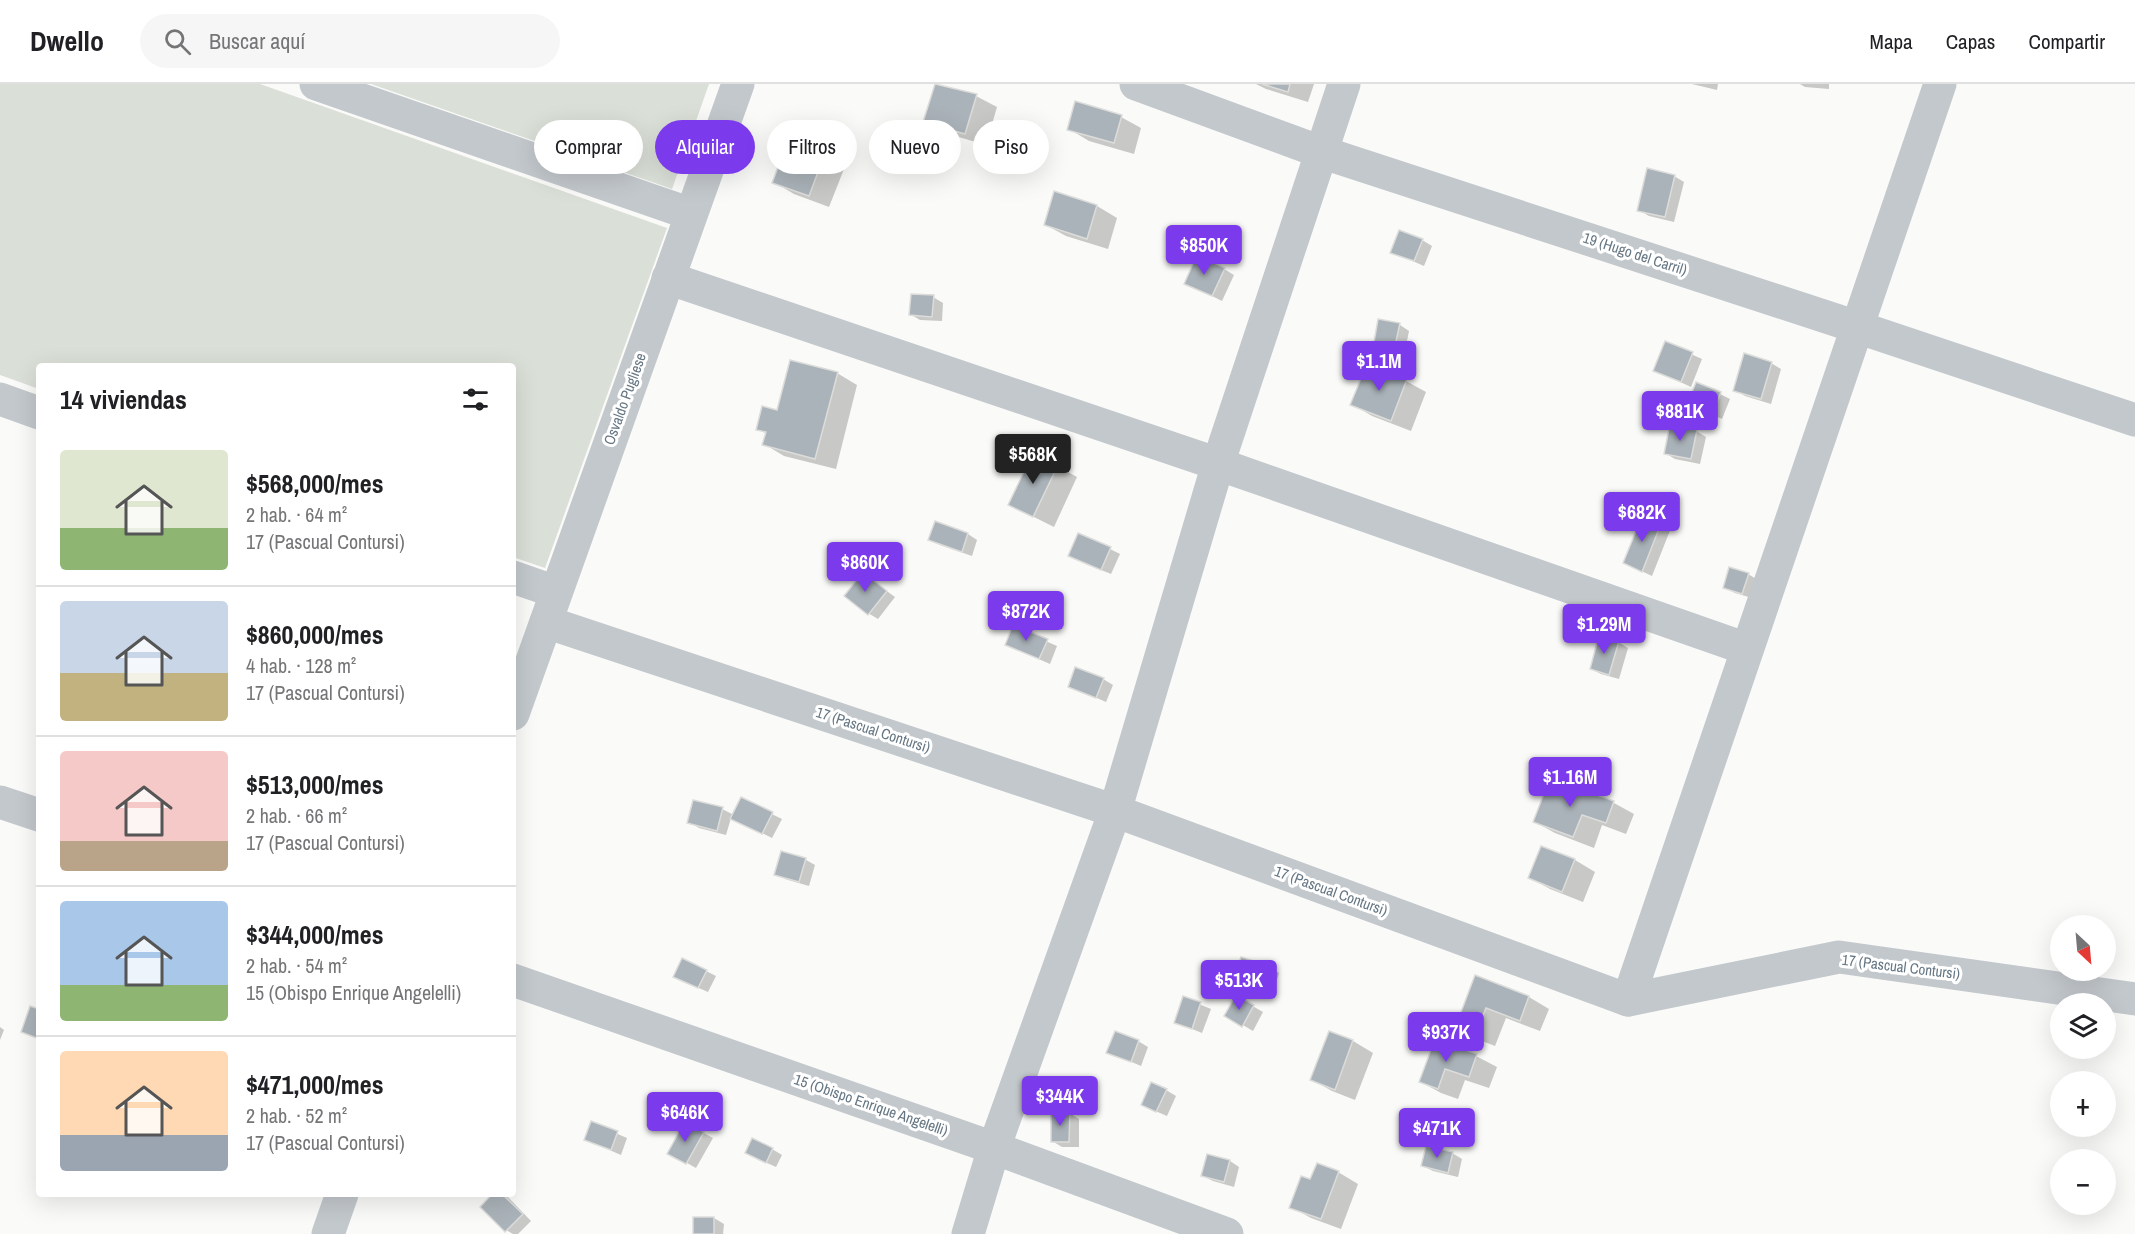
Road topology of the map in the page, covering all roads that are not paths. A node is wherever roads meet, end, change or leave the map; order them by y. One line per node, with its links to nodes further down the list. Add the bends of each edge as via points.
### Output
1 (316, 84): 7 (street)
2 (738, 84): 7 (street, Osvaldo Pugliese)
3 (1136, 84): 6 (street, 19 (Hugo del Carril))
4 (1344, 84): 6 (street)
5 (1940, 84): 9 (street)
6 (1321, 152): 9 (street, 19 (Hugo del Carril)); 13 (street)
7 (691, 214): 8 (street, Osvaldo Pugliese)
8 (668, 278): 13 (street); 15 (street, Osvaldo Pugliese)
9 (1857, 327): 12 (street, 19 (Hugo del Carril)); 16 (street)
10 (0, 399): 11 (street)
11 (36, 412)
12 (2135, 420)
13 (1218, 464): 16 (street); 19 (street)
14 (516, 579): 15 (street, 17 (Pascual Contursi))
15 (551, 607): 17 (street, Osvaldo Pugliese); 19 (street, 17 (Pascual Contursi))
16 (1747, 649): 23 (street)
17 (516, 706)
18 (0, 802): 20 (street)
19 (1115, 811): 23 (street, 17 (Pascual Contursi)); 24 (street)
20 (36, 814)
21 (516, 981): 24 (street, 15 (Obispo Enrique Angelelli))
22 (2135, 999): 23 (street, 17 (Pascual Contursi), via 1839,957)
23 (1628, 1000)
24 (994, 1148): 27 (street); 28 (street, 15 (Obispo Enrique Angelelli))
25 (341, 1197): 26 (street)
26 (328, 1234)
27 (968, 1234)
28 (1227, 1234)

